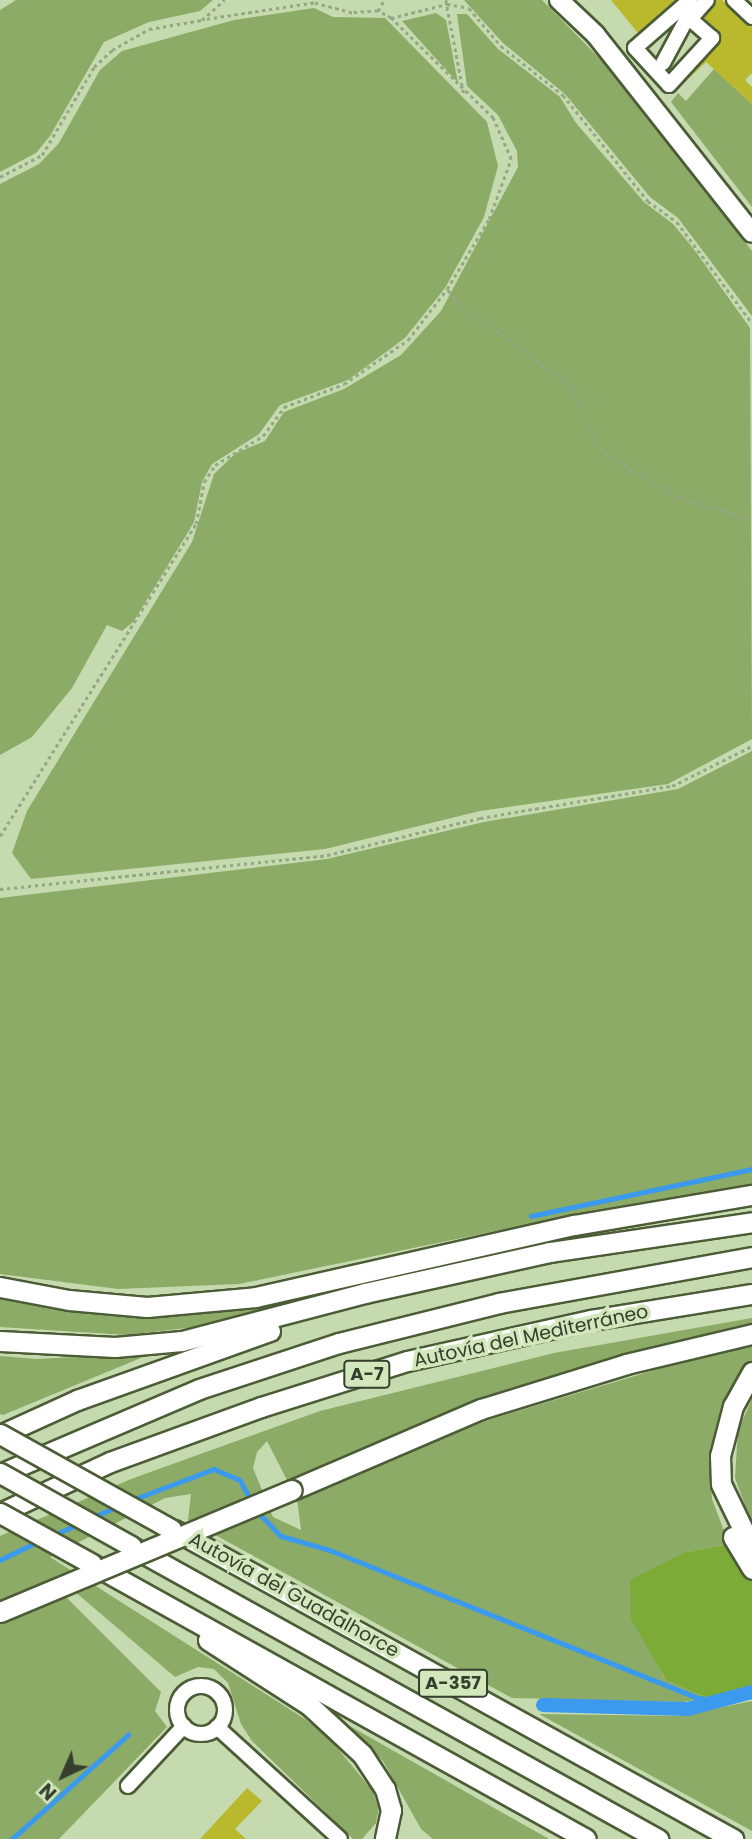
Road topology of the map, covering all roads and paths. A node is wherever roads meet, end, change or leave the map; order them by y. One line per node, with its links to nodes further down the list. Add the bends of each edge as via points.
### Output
1 (224, 0): 13 (path)
2 (384, 0): 10 (path)
3 (690, 0): 5 (street, via 635,48 669,85 712,38 690,19)
4 (700, 0): 14 (street, via 686,16)
5 (707, 0)
6 (734, 0): 11 (street)
7 (314, 2): 10 (path, via 352,13); 13 (path)
8 (447, 2): 12 (path); 15 (path); 19 (path, via 469,8 501,46 563,95 648,201 677,222)
9 (567, 3): 17 (main road)
10 (378, 11): 12 (path)
11 (752, 17)
12 (391, 18): 15 (path)
13 (202, 20): 16 (path, via 149,29 113,50 94,67 42,155)
14 (663, 63)
15 (464, 94): 18 (path, via 493,118 510,159 489,219)
16 (0, 177)
17 (752, 233)
18 (447, 289): 20 (path, via 463,306 572,386 599,450 680,498); 22 (path, via 408,340 379,363 344,384 284,407 262,436 215,465 204,482 196,524)
19 (752, 323)
20 (752, 519)
21 (752, 746): 23 (path, via 672,786 480,818 327,855)
22 (0, 836)
23 (0, 889)
24 (752, 1195): 28 (highway, via 574,1226 256,1297 147,1307 69,1300)
25 (752, 1222): 27 (highway, via 550,1252)
26 (752, 1257): 34 (highway, Autovía del Mediterráneo / A-7, via 499,1303 339,1343 199,1390)
27 (430, 1280): 31 (highway, via 182,1341 115,1347); 33 (highway, via 195,1356)
28 (0, 1287)
29 (752, 1294): 36 (highway, Autovía del Mediterráneo / A-7, via 591,1320 407,1361 110,1462)
30 (752, 1334): 40 (highway, bridge, via 626,1364 481,1409)
31 (0, 1341)
32 (752, 1372): 35 (highway, via 733,1406 720,1455)
33 (0, 1434): 48 (highway, Autovía del Guadalhorce / A-357, bridge)
34 (0, 1474): 47 (highway, Autovía del Guadalhorce / A-357, bridge)
35 (721, 1484): 37 (highway); 38 (highway, via 724,1515)
36 (0, 1513): 39 (highway, bridge)
37 (752, 1548)
38 (752, 1569)
39 (167, 1605): 45 (highway, via 217,1647 309,1705 362,1754 391,1810); 46 (highway)
40 (0, 1612)
41 (184, 1726): 42 (street, via 197,1733); 42 (street, via 177,1712 181,1696 202,1686 222,1698 225,1713); 43 (street)
42 (218, 1727): 44 (street)
43 (128, 1786)
44 (340, 1839)
45 (385, 1839)
46 (586, 1839)
47 (658, 1839)
48 (733, 1839)

